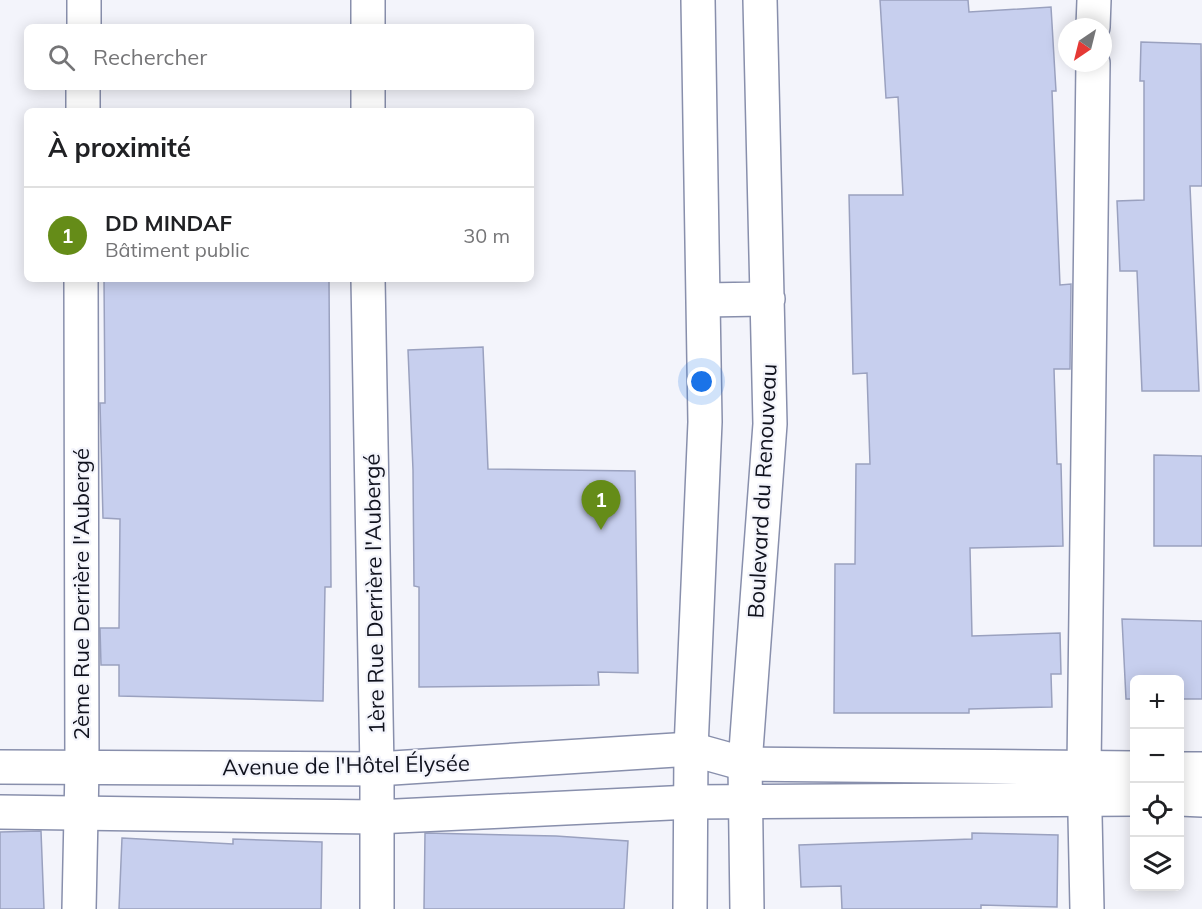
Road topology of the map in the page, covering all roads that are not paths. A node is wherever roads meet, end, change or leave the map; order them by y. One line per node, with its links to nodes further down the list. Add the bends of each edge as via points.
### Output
1 (84, 0): 7 (main road)
2 (368, 0): 8 (main road)
3 (698, 0): 17 (main road)
4 (760, 0): 16 (main road, Boulevard du Renouveau)
5 (1094, 0): 6 (main road)
6 (1093, 18)
7 (84, 24)
8 (368, 24)
9 (1093, 72): 26 (main road)
10 (83, 90): 12 (main road)
11 (368, 90): 13 (main road)
12 (83, 108)
13 (368, 108)
14 (81, 282): 21 (main road, 2ème Rue Derrière l'Aubergé)
15 (368, 282): 22 (main road, 1ère Rue Derrière l'Aubergé)
16 (768, 299): 17 (main road); 19 (main road, Boulevard du Renouveau, via 770,424)
17 (704, 300): 18 (main road, via 705,422)
18 (691, 749): 19 (main road, Avenue de l'Hôtel Élysée); 22 (main road, Avenue de l'Hôtel Élysée); 30 (main road)
19 (745, 764): 26 (main road, Avenue de l'Hôtel Élysée); 31 (main road, Boulevard du Renouveau)
20 (0, 767): 21 (main road, Avenue de l'Hôtel Élysée)
21 (82, 768): 22 (main road, Avenue de l'Hôtel Élysée); 33 (main road, 2ème Rue Derrière l'Aubergé)
22 (377, 769): 34 (main road, 1ère Rue Derrière l'Aubergé)
23 (1130, 769): 26 (main road)
24 (1184, 769): 25 (main road)
25 (1202, 769)
26 (1085, 783): 27 (main road); 31 (main road); 39 (main road)
27 (1130, 798)
28 (1184, 800): 29 (main road)
29 (1202, 800)
30 (691, 802): 31 (main road); 34 (main road); 37 (main road)
31 (747, 802): 38 (main road, Boulevard du Renouveau)
32 (0, 812): 33 (main road)
33 (81, 813): 34 (main road); 35 (main road, 2ème Rue Derrière l'Aubergé)
34 (376, 817): 36 (main road, 1ère Rue Derrière l'Aubergé)
35 (79, 909)
36 (377, 909)
37 (690, 909)
38 (747, 909)
39 (1087, 909)

